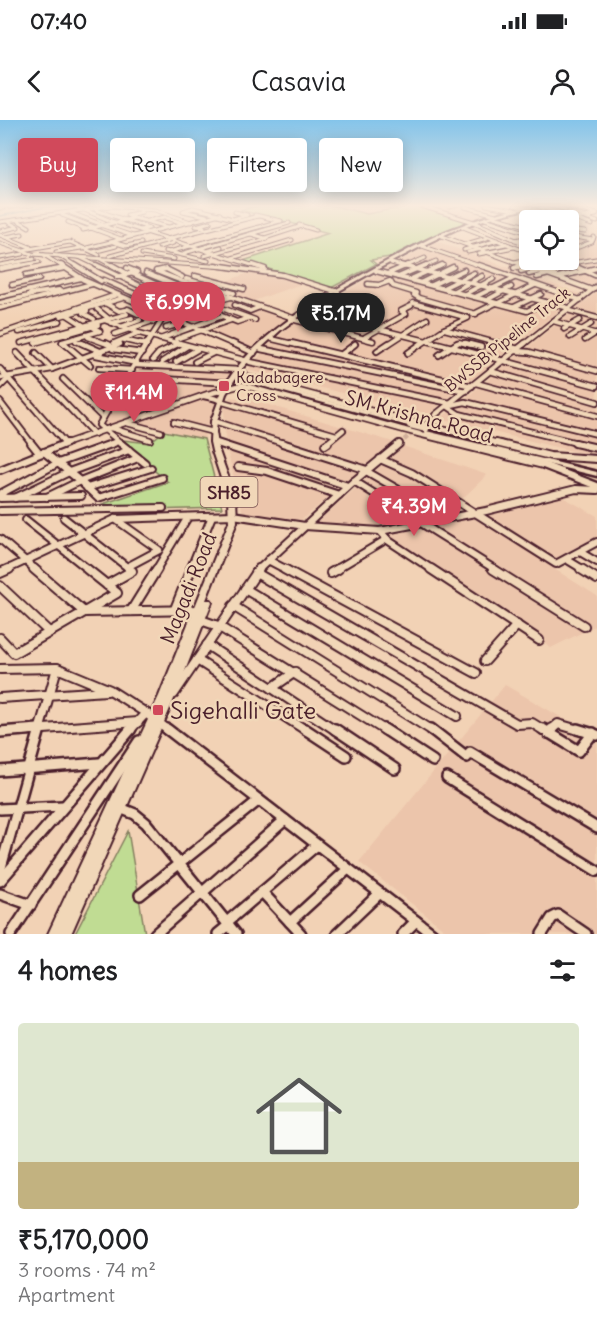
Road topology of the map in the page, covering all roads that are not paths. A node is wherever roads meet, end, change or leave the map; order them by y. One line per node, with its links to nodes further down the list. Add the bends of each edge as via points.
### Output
1 (18, 243): 2 (street, via 26,247)
2 (53, 243)
3 (57, 243): 39 (street)
4 (70, 243): 24 (street)
5 (108, 243): 20 (street)
6 (116, 243): 7 (street, via 126,246)
7 (131, 243)
8 (155, 243): 67 (street)
9 (173, 243): 31 (street)
10 (179, 243): 21 (street)
11 (200, 243): 27 (street)
12 (219, 243): 36 (street)
13 (253, 243): 52 (street)
14 (282, 243): 68 (street)
15 (425, 243): 156 (main road, Magadi Road / SH85)
16 (428, 243): 28 (main road, Magadi Road / SH85)
17 (463, 243): 22 (street)
18 (470, 243): 22 (street)
19 (487, 243): 33 (street)
20 (102, 244): 30 (street); 38 (street, via 114,247)
21 (183, 244): 27 (street); 40 (street)
22 (466, 244): 33 (street)
23 (506, 244): 25 (street); 34 (street); 43 (street)
24 (74, 245): 35 (street); 46 (street)
25 (519, 245)
26 (3, 246): 39 (street)
27 (189, 246): 36 (street); 40 (street)
28 (422, 246): 81 (main road, Magadi Road / SH85); 113 (street)
29 (519, 246): 34 (street)
30 (92, 247): 35 (street); 38 (street)
31 (159, 247)
32 (221, 247): 41 (street)
33 (473, 247): 43 (street); 43 (street, via 466,251)
34 (514, 247): 37 (street); 44 (street)
35 (84, 249): 47 (street); 54 (street); 55 (street)
36 (198, 249): 41 (street); 49 (street)
37 (519, 249)
38 (102, 250): 47 (street)
39 (18, 251): 46 (street)
40 (166, 251): 62 (street)
41 (206, 251): 51 (street); 52 (street)
42 (519, 251): 64 (street)
43 (479, 252): 44 (street)
44 (486, 252): 56 (street)
45 (502, 252): 56 (street)
46 (26, 253): 54 (street); 65 (street); 66 (street)
47 (93, 253): 57 (street); 58 (street)
48 (107, 253): 58 (street)
49 (184, 253)
50 (142, 254): 75 (street)
51 (197, 254)
52 (214, 254): 59 (street); 60 (street)
53 (519, 254): 78 (street)
54 (44, 255): 55 (street); 66 (street); 92 (street)
55 (60, 255): 57 (street); 134 (street)
56 (493, 255): 63 (street); 70 (street)
57 (79, 256): 58 (street); 122 (street)
58 (97, 256): 67 (street); 95 (street)
59 (204, 256)
60 (221, 256): 68 (street); 71 (street)
61 (519, 256): 64 (street)
62 (193, 257): 75 (street); 80 (street)
63 (500, 257): 64 (street); 74 (street)
64 (508, 257): 78 (street); 82 (street)
65 (0, 258)
66 (33, 258): 77 (street); 88 (street)
67 (104, 258): 73 (street)
68 (229, 258): 80 (street); 117 (street)
69 (425, 258): 87 (street)
70 (483, 258)
71 (211, 259)
72 (596, 259): 79 (street)
73 (137, 260): 75 (street); 86 (street)
74 (492, 260)
75 (183, 261): 80 (street)
76 (436, 261): 96 (street)
77 (39, 262): 88 (street); 89 (street)
78 (515, 262): 83 (street); 85 (street)
79 (579, 262)
80 (212, 263): 117 (street)
81 (390, 263): 87 (street); 101 (main road, Magadi Road / SH85)
82 (499, 263)
83 (519, 264)
84 (443, 265): 105 (street)
85 (506, 265)
86 (126, 266): 95 (street); 107 (street, via 136,272)
87 (405, 266): 96 (street); 111 (street)
88 (0, 267)
89 (48, 267)
90 (453, 267): 112 (street)
91 (519, 267): 113 (street)
92 (65, 268): 110 (street); 129 (street)
93 (579, 268): 104 (street)
94 (597, 268): 104 (street)
95 (116, 269): 107 (street)
96 (417, 269): 105 (street); 123 (street)
97 (464, 270): 124 (street)
98 (524, 270): 102 (street)
99 (544, 270): 103 (street)
100 (156, 271): 108 (street); 131 (street); 131 (street, via 166,269 182,277)
101 (376, 271): 111 (street); 156 (main road, Magadi Road / SH85)
102 (521, 271)
103 (539, 271): 114 (street); 115 (street)
104 (586, 271): 121 (street); 126 (street)
105 (427, 272): 112 (street); 135 (street)
106 (557, 272): 115 (street)
107 (130, 273): 118 (street); 122 (street)
108 (146, 273): 118 (street); 160 (street)
109 (474, 273): 136 (street)
110 (26, 274)
111 (387, 274): 123 (street)
112 (437, 274): 124 (street); 139 (street)
113 (503, 274): 130 (street)
114 (529, 274)
115 (548, 274): 125 (street); 126 (street)
116 (65, 275): 128 (street)
117 (283, 275): 156 (street)
118 (136, 276): 170 (street)
119 (195, 276): 166 (street, via 244,289)
120 (482, 276): 141 (street)
121 (597, 276)
122 (117, 277): 134 (street); 172 (street)
123 (399, 277): 135 (street); 138 (street)
124 (448, 277): 136 (street); 146 (street)
125 (537, 277)
126 (557, 277): 155 (street)
127 (51, 278): 137 (street)
128 (71, 278): 129 (street); 137 (street)
129 (80, 278): 142 (street); 153 (street)
130 (515, 278): 148 (street); 152 (street)
131 (173, 279): 165 (street)
132 (186, 279): 166 (street)
133 (493, 279): 147 (street)
134 (102, 280): 142 (street); 177 (street)
135 (410, 280): 139 (street)
136 (459, 280): 141 (street); 151 (street)
137 (56, 281): 140 (street)
138 (390, 281): 143 (street); 203 (street, via 393,286 416,293 418,298)
139 (421, 282): 146 (street)
140 (44, 283): 144 (street, via 38,279); 145 (street); 153 (street)
141 (470, 283): 147 (street); 157 (street)
142 (91, 284): 154 (street); 164 (street)
143 (368, 284)
144 (12, 285)
145 (37, 285)
146 (432, 285): 151 (street)
147 (481, 285): 152 (street); 161 (street)
148 (535, 285): 162 (street); 176 (street)
149 (597, 286): 155 (street, BWSSB Pipeline Track)
150 (511, 287): 158 (street)
151 (442, 288): 157 (street)
152 (492, 288): 158 (street); 168 (street)
153 (20, 290): 159 (street); 173 (street, via 14,294 18,296)
154 (70, 290): 159 (street); 167 (street)
155 (592, 290): 176 (street, BWSSB Pipeline Track)
156 (337, 291): 174 (main road, Magadi Road / SH85); 211 (main road, Magadi Road / SH85)
157 (453, 291): 161 (street)
158 (503, 291): 162 (street); 175 (street)
159 (31, 294): 167 (street); 173 (street)
160 (194, 294): 165 (street, via 208,299); 170 (street)
161 (464, 294): 168 (street)
162 (515, 294): 171 (street); 181 (street)
163 (541, 294): 171 (street)
164 (117, 295): 169 (street); 241 (street)
165 (218, 295): 166 (street)
166 (231, 295): 180 (street); 188 (street)
167 (44, 297): 189 (street)
168 (474, 297): 175 (street)
169 (123, 298): 182 (street); 184 (street)
170 (182, 298): 183 (street)
171 (532, 298): 179 (street); 190 (street)
172 (165, 299): 177 (street); 200 (street, via 182,307)
173 (0, 300)
174 (324, 300): 198 (main road, Magadi Road / SH85); 205 (street, via 346,307)
175 (487, 300): 181 (street)
176 (580, 300): 193 (street, BWSSB Pipeline Track)
177 (153, 302): 184 (street); 192 (street)
178 (205, 302): 180 (street)
179 (545, 302): 186 (street); 190 (street, via 527,311)
180 (215, 303): 187 (street); 187 (street, via 206,309)
181 (497, 303): 190 (street); 203 (street)
182 (107, 304): 191 (street); 194 (street, via 119,311); 199 (street)
183 (200, 304)
184 (139, 305): 200 (street)
185 (236, 305): 197 (street)
186 (558, 305): 193 (street); 196 (street)
187 (219, 307): 195 (street)
188 (261, 307): 197 (street); 211 (street)
189 (0, 308)
190 (514, 308)
191 (97, 309): 210 (street, via 83,313); 217 (street)
192 (168, 309)
193 (568, 309): 209 (street); 218 (street, BWSSB Pipeline Track)
194 (129, 310): 217 (street); 222 (street)
195 (229, 310): 201 (street); 207 (street)
196 (549, 310)
197 (250, 311): 202 (street)
198 (306, 311): 205 (street); 211 (main road, Magadi Road / SH85)
199 (66, 314): 224 (street); 238 (street, via 55,318 61,322 44,323)
200 (166, 314): 220 (street); 222 (street)
201 (217, 314)
202 (259, 314)
203 (476, 314): 208 (street)
204 (366, 315): 221 (street)
205 (328, 317): 221 (street); 225 (street)
206 (132, 318): 217 (street)
207 (249, 318): 214 (street); 215 (street)
208 (468, 318): 231 (street, via 412,304 401,311 406,314); 232 (street)
209 (597, 318)
210 (94, 319)
211 (293, 319): 225 (street); 249 (main road, Magadi Road / SH85); 276 (main road, Magadi Road / SH85)
212 (428, 319): 243 (street)
213 (140, 320): 229 (street)
214 (232, 320): 226 (street, via 222,316); 235 (street)
215 (255, 320)
216 (580, 320): 227 (street)
217 (108, 321): 224 (street); 228 (street); 229 (street)
218 (553, 321): 227 (street); 265 (street, BWSSB Pipeline Track)
219 (150, 322): 234 (street)
220 (185, 322): 226 (street); 230 (street)
221 (352, 323): 231 (street); 236 (street)
222 (159, 324): 245 (street)
223 (591, 324): 237 (street)
224 (83, 325): 256 (street)
225 (314, 325): 253 (street)
226 (192, 326): 235 (street); 248 (street)
227 (569, 326): 233 (street); 237 (street)
228 (92, 327): 257 (street); 278 (street, via 100,331 62,342)
229 (120, 327): 234 (street)
230 (166, 328)
231 (376, 329): 243 (street); 246 (street)
232 (444, 329): 254 (street); 265 (street)
233 (564, 329)
234 (128, 330): 239 (street); 242 (street)
235 (201, 330): 252 (street); 276 (street)
236 (340, 330)
237 (582, 330): 240 (street); 247 (street)
238 (20, 332)
239 (139, 333): 245 (street); 255 (street)
240 (596, 333): 250 (street)
241 (0, 334)
242 (115, 334)
243 (400, 335): 254 (street); 266 (street)
244 (88, 337): 260 (street)
245 (151, 337): 248 (street); 259 (street)
246 (365, 337)
247 (570, 337)
248 (160, 339): 252 (street)
249 (272, 339): 274 (street); 276 (main road, Magadi Road / SH85)
250 (585, 340)
251 (76, 341): 267 (street)
252 (177, 341): 261 (street); 279 (street)
253 (374, 341)
254 (424, 341): 263 (street); 273 (street)
255 (122, 342): 259 (street); 260 (street)
256 (21, 343)
257 (35, 344)
258 (355, 344): 274 (street)
259 (147, 345): 271 (street)
260 (110, 346): 267 (street); 268 (street)
261 (187, 346): 264 (street); 281 (street)
262 (481, 347): 263 (street, via 459,342)
263 (450, 348): 275 (street); 280 (street)
264 (198, 349): 272 (street); 283 (street)
265 (517, 350): 280 (street, BWSSB Pipeline Track); 291 (street)
266 (376, 351)
267 (98, 352): 278 (street); 284 (street)
268 (132, 352): 271 (street); 277 (street)
269 (17, 353): 292 (street)
270 (36, 353): 288 (street)
271 (142, 353): 284 (street)
272 (213, 353): 276 (street); 282 (street)
273 (408, 353)
274 (342, 354): 298 (street)
275 (439, 355)
276 (253, 356): 297 (main road, Magadi Road / SH85); 301 (street); 306 (street)
277 (126, 357)
278 (82, 359): 285 (street); 288 (street)
279 (153, 360)
280 (504, 360): 290 (street, BWSSB Pipeline Track); 299 (street)
281 (162, 362)
282 (195, 362)
283 (176, 363)
284 (136, 364): 289 (street); 297 (street)
285 (90, 366)
286 (99, 368): 289 (street)
287 (0, 369): 293 (street)
288 (52, 369): 292 (street)
289 (132, 370): 294 (street)
290 (490, 371): 298 (street, BWSSB Pipeline Track); 305 (street)
291 (597, 371)
292 (37, 373): 293 (street); 320 (street)
293 (9, 377): 295 (street); 300 (street); 325 (street)
294 (128, 377): 297 (street); 309 (street)
295 (0, 378)
296 (63, 379): 309 (street)
297 (235, 380): 302 (street); 303 (main road, Magadi Road / SH85); 313 (highway, SM Krishna Road)
298 (474, 385): 301 (street, BWSSB Pipeline Track); 308 (street)
299 (597, 386)
300 (0, 387)
301 (466, 391): 306 (street, BWSSB Pipeline Track)
302 (201, 396): 303 (main road); 312 (street)
303 (222, 401): 311 (main road, Magadi Road / SH85); 322 (street)
304 (0, 402): 331 (street)
305 (597, 402)
306 (449, 405): 307 (street, BWSSB Pipeline Track); 321 (street, via 465,402); 329 (street, via 459,414)
307 (435, 416)
308 (597, 416)
309 (103, 418): 317 (street, via 99,425)
310 (174, 422): 319 (street)
311 (216, 422): 319 (main road, Magadi Road / SH85); 326 (main road, Magadi Road / SH85); 340 (street)
312 (126, 423): 314 (street); 318 (street)
313 (409, 426): 316 (highway, SM Krishna Road, bridge); 316 (street, SM Krishna Road, bridge)
314 (111, 428): 317 (street); 323 (street)
315 (343, 430): 322 (street)
316 (422, 430): 334 (street, SM Krishna Road, via 553,456); 342 (highway, SM Krishna Road); 348 (street, SM Krishna Road, via 543,465)
317 (104, 431): 320 (street); 324 (street)
318 (161, 432)
319 (213, 432): 359 (main road, Magadi Road / SH85, via 213,450)
320 (94, 434): 325 (street)
321 (597, 434)
322 (336, 435): 328 (street)
323 (150, 440)
324 (116, 442): 330 (street); 335 (street)
325 (65, 443): 331 (street)
326 (217, 443): 346 (street); 359 (main road, Magadi Road / SH85, via 236,498)
327 (399, 444): 333 (street)
328 (325, 445)
329 (597, 448)
330 (129, 450): 332 (street); 341 (street)
331 (41, 453): 335 (street); 339 (street)
332 (138, 458): 336 (street); 344 (street)
333 (380, 459): 340 (street); 357 (street, via 412,473)
334 (597, 459)
335 (58, 463): 341 (street); 350 (street)
336 (145, 463)
337 (238, 466): 349 (street, via 267,471)
338 (151, 468): 347 (street)
339 (0, 470)
340 (366, 471): 345 (street); 354 (street)
341 (69, 472): 344 (street); 353 (street)
342 (597, 472)
343 (162, 478): 347 (street, via 98,498)
344 (80, 481): 347 (street); 352 (street)
345 (354, 481): 346 (street); 364 (street)
346 (348, 486): 349 (street)
347 (87, 488)
348 (597, 488): 357 (street, via 576,489)
349 (339, 495): 365 (street)
350 (0, 496): 353 (street)
351 (81, 496): 352 (street)
352 (47, 497): 353 (street)
353 (15, 498)
354 (425, 505)
355 (164, 508): 356 (street)
356 (0, 511)
357 (473, 513): 364 (street); 373 (street, via 556,564)
358 (212, 516): 359 (street); 360 (street); 386 (street)
359 (235, 516): 365 (street); 389 (main road, Magadi Road / SH85, via 238,522)
360 (188, 517): 362 (street); 387 (street)
361 (64, 518): 367 (street)
362 (115, 519): 367 (street); 377 (street, via 159,550)
363 (27, 520): 371 (street)
364 (424, 523): 366 (street); 392 (street)
365 (305, 526): 366 (street); 374 (street)
366 (380, 531): 369 (street)
367 (84, 534): 371 (street); 377 (street)
368 (0, 538): 375 (street)
369 (387, 539): 380 (street); 390 (street)
370 (596, 544): 372 (street)
371 (58, 546): 375 (street); 382 (street)
372 (580, 552): 373 (street); 376 (street)
373 (566, 559): 381 (street)
374 (268, 560): 379 (street); 402 (street)
375 (26, 561): 378 (street); 388 (street)
376 (597, 562)
377 (127, 567): 382 (street, via 132,571)
378 (0, 573)
379 (256, 573): 384 (street); 413 (street, via 517,724 532,723)
380 (331, 573)
381 (597, 579)
382 (107, 585): 388 (street, via 117,593)
383 (0, 586): 393 (street)
384 (245, 589): 385 (street); 408 (street)
385 (233, 606): 391 (street); 428 (street, via 469,754)
386 (174, 609): 387 (street); 389 (street)
387 (131, 611): 388 (street)
388 (84, 612): 393 (street)
389 (201, 615): 391 (street); 407 (main road, Magadi Road / SH85); 409 (main road, Magadi Road / SH85)
390 (517, 625): 395 (street); 398 (street)
391 (218, 626): 396 (street); 401 (street)
392 (584, 626)
393 (49, 632): 394 (street, via 14,652)
394 (0, 638)
395 (538, 640)
396 (207, 645): 397 (street); 403 (street)
397 (197, 660): 407 (street); 415 (street)
398 (485, 661)
399 (57, 668): 400 (street); 404 (street); 405 (street)
400 (0, 669)
401 (295, 672): 403 (street); 416 (street)
402 (476, 674)
403 (272, 688): 419 (street)
404 (110, 690): 405 (street); 409 (street)
405 (52, 694): 406 (street); 411 (street)
406 (0, 698)
407 (167, 704): 409 (main road, Magadi Road / SH85)
408 (457, 716)
409 (153, 717): 410 (street); 422 (street); 425 (main road, Magadi Road / SH85); 441 (street); 446 (main road, Magadi Road / SH85)
410 (138, 722): 411 (street); 417 (street)
411 (42, 728): 412 (street); 418 (street)
412 (0, 732)
413 (548, 733): 414 (street, via 558,724); 414 (street, via 579,751)
414 (595, 734)
415 (346, 756)
416 (433, 761)
417 (99, 763): 418 (street); 423 (street)
418 (30, 768): 420 (street); 424 (street)
419 (395, 769)
420 (0, 771)
421 (447, 778): 434 (street)
422 (259, 800): 427 (street); 431 (street)
423 (63, 806): 424 (street); 435 (street)
424 (19, 807): 426 (street); 430 (street)
425 (120, 807): 431 (street, via 146,823); 447 (main road, Magadi Road / SH85)
426 (0, 809)
427 (285, 820): 429 (street); 437 (street)
428 (597, 828)
429 (317, 845): 432 (street); 436 (street)
430 (2, 856): 433 (street)
431 (179, 864): 437 (street); 440 (street)
432 (348, 869): 438 (street); 443 (street)
433 (0, 871)
434 (597, 871)
435 (0, 881)
436 (262, 892): 443 (street); 444 (street)
437 (203, 893): 444 (street); 448 (street)
438 (380, 893): 442 (street); 452 (street)
439 (0, 894): 441 (street)
440 (140, 896)
441 (30, 905): 445 (street)
442 (416, 921): 453 (street); 454 (street)
443 (290, 922): 451 (street)
444 (228, 924): 449 (street); 450 (street)
445 (11, 934)
446 (55, 934)
447 (63, 934)
448 (155, 934)
449 (218, 934)
450 (236, 934)
451 (301, 934)
452 (337, 934)
453 (403, 934)
454 (433, 934)
455 (542, 934): 456 (street, via 558,915)
456 (586, 934)

